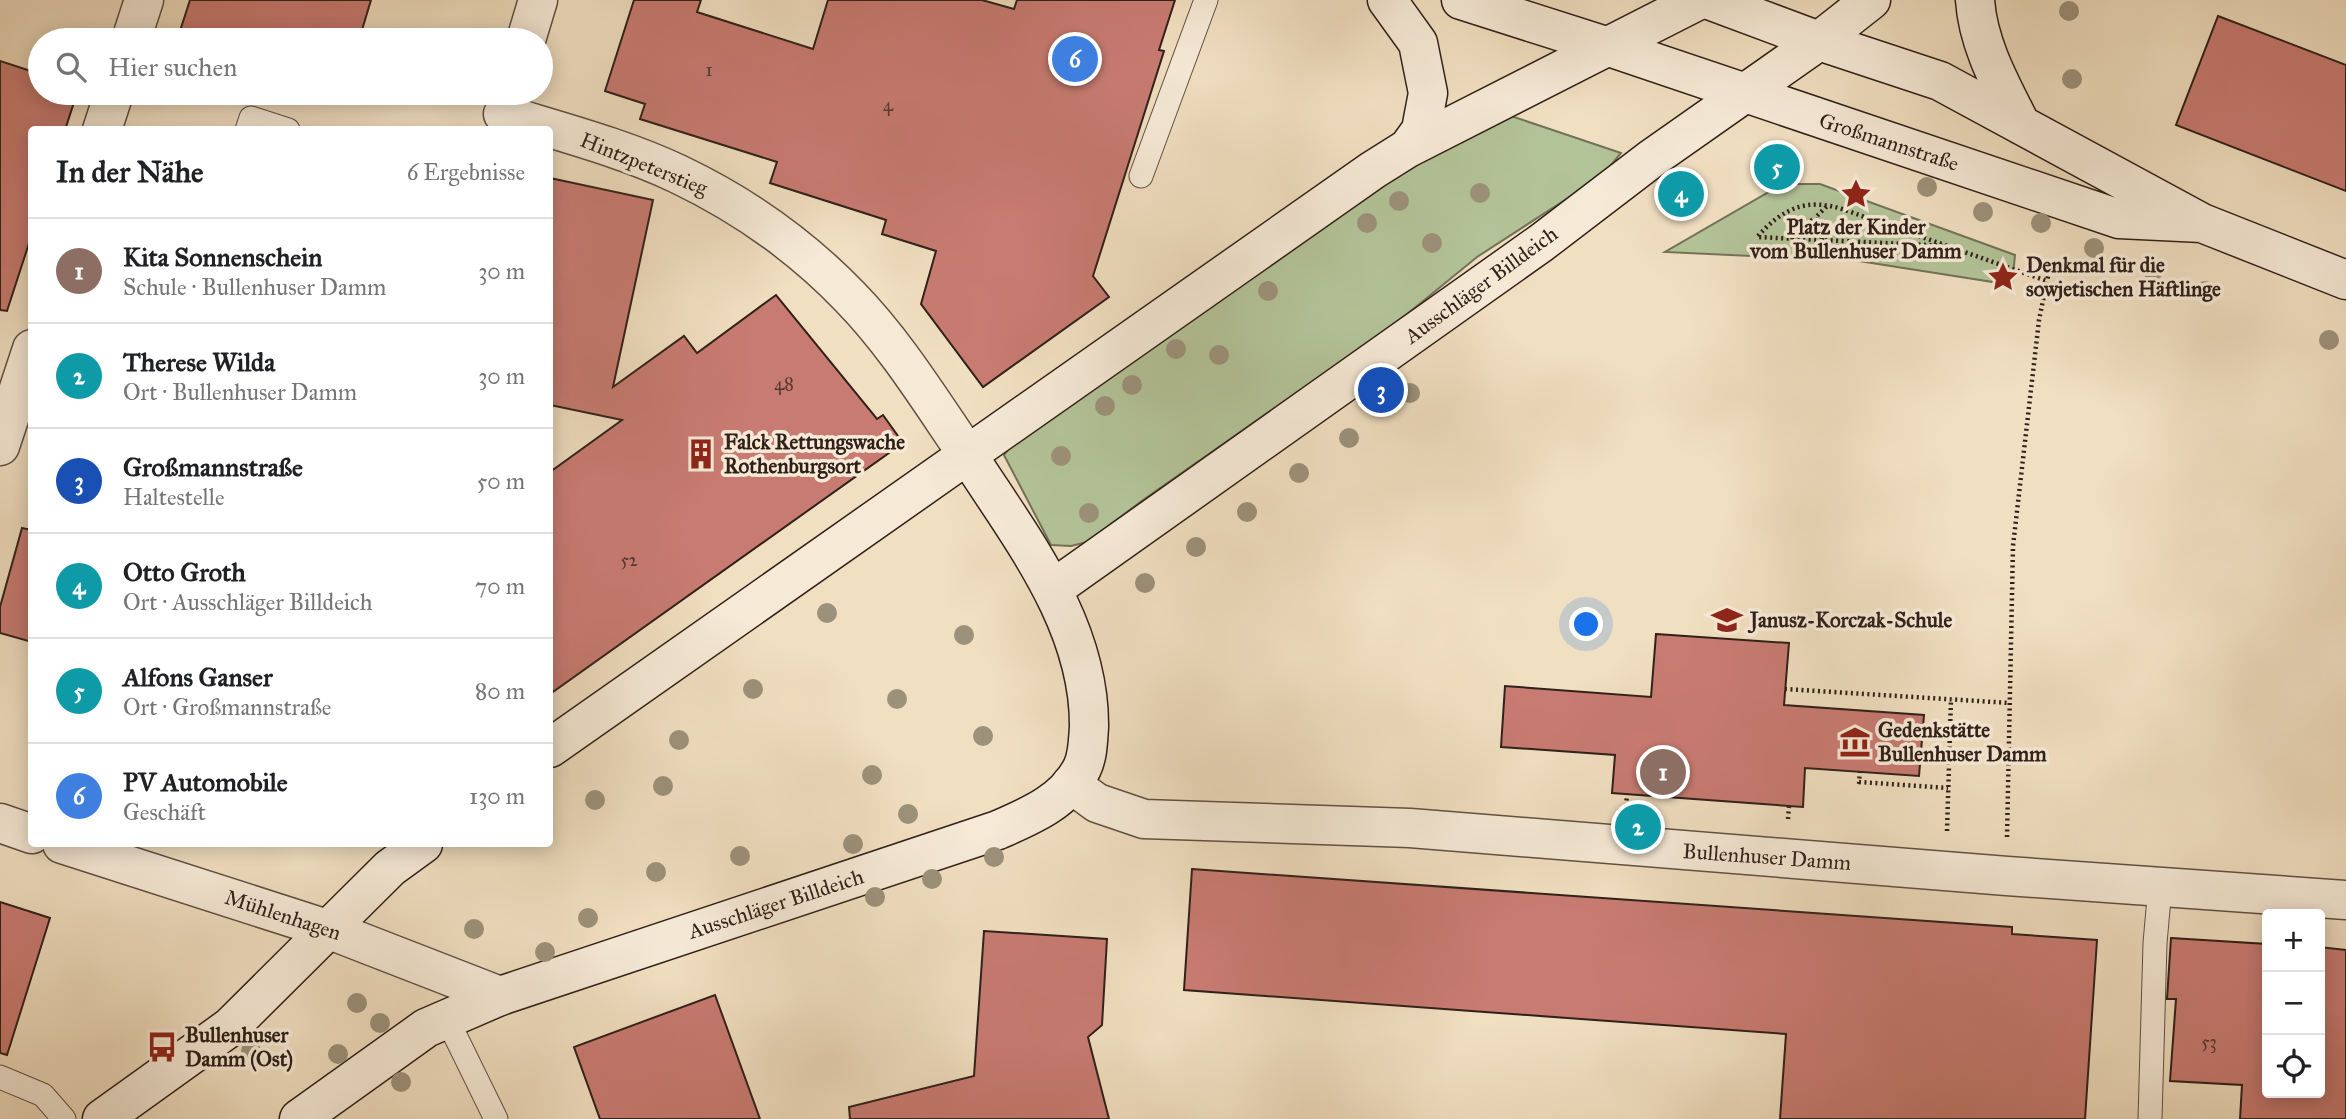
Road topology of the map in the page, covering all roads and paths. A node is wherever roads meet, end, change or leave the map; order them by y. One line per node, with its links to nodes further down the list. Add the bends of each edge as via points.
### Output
1 (144, 0): 10 (street)
2 (538, 0): 11 (street)
3 (1206, 0): 24 (lane)
4 (1387, 0): 23 (street, via 1418,43 1428,93 1421,130)
5 (1461, 0): 13 (street, Großmannstraße)
6 (1699, 0): 13 (street)
7 (1709, 0): 12 (street, Großmannstraße)
8 (1871, 0): 12 (street, Ausschläger Billdeich)
9 (1976, 0): 17 (street, via 1980,34)
10 (135, 28)
11 (530, 28)
12 (1819, 41): 14 (street, Ausschläger Billdeich); 17 (street, Großmannstraße, via 1940,82)
13 (1609, 47): 14 (street, Großmannstraße); 23 (street)
14 (1745, 94): 27 (street, Großmannstraße, via 2119,219); 37 (street, Ausschläger Billdeich)
15 (110, 105): 18 (street)
16 (503, 112): 21 (street, Hintzpeterstieg)
17 (2021, 125): 27 (street, Großmannstraße)
18 (104, 126)
19 (248, 126): 20 (lane, via 251,118)
20 (276, 126)
21 (545, 126)
22 (553, 129): 36 (street, Hintzpeterstieg, via 677,173 783,235 870,319)
23 (1408, 148): 36 (street)
24 (1141, 176)
25 (1828, 204): 26 (path); 28 (path, via 1809,203 1778,216 1757,237); 30 (path)
26 (1815, 218): 28 (path); 29 (path, via 1823,231)
27 (2202, 223): 32 (street, Großmannstraße)
28 (1791, 239): 29 (path)
29 (1822, 240): 30 (path)
30 (1948, 246): 33 (path)
31 (2052, 257): 33 (path)
32 (2346, 280)
33 (2047, 281): 40 (path, via 2012,546)
34 (28, 361): 35 (street)
35 (0, 446)
36 (967, 454): 37 (street, Ausschläger Billdeich); 41 (street)
37 (1053, 589): 43 (street, Ausschläger Billdeich, via 1088,687 1088,743 1083,767)
38 (1785, 689): 39 (path)
39 (1951, 699): 40 (path); 44 (path)
40 (2010, 703): 50 (path)
41 (553, 746)
42 (1860, 771): 44 (path, via 1858,782)
43 (1071, 784): 49 (street, Bullenhuser Damm, via 1097,803 1144,820 1410,828); 54 (street, Ausschläger Billdeich, via 1037,813 998,830)
44 (1948, 788): 49 (path)
45 (0, 823): 46 (street)
46 (28, 833)
47 (71, 847): 53 (street, Mühlenhagen)
48 (419, 847): 53 (street, via 390,868)
49 (1945, 871): 50 (street, Bullenhuser Damm)
50 (2007, 876): 51 (street, Bullenhuser Damm)
51 (2160, 887): 52 (street, Bullenhuser Damm); 61 (lane)
52 (2346, 900)
53 (330, 930): 54 (street, Mühlenhagen); 58 (street, via 230,1027)
54 (500, 996): 55 (street, Ausschläger Billdeich)
55 (447, 1020): 59 (street, Ausschläger Billdeich, via 426,1028); 60 (lane)
56 (0, 1077): 57 (lane, via 43,1095)
57 (64, 1119)
58 (102, 1119)
59 (299, 1119)
60 (496, 1119)
61 (2150, 1119)

